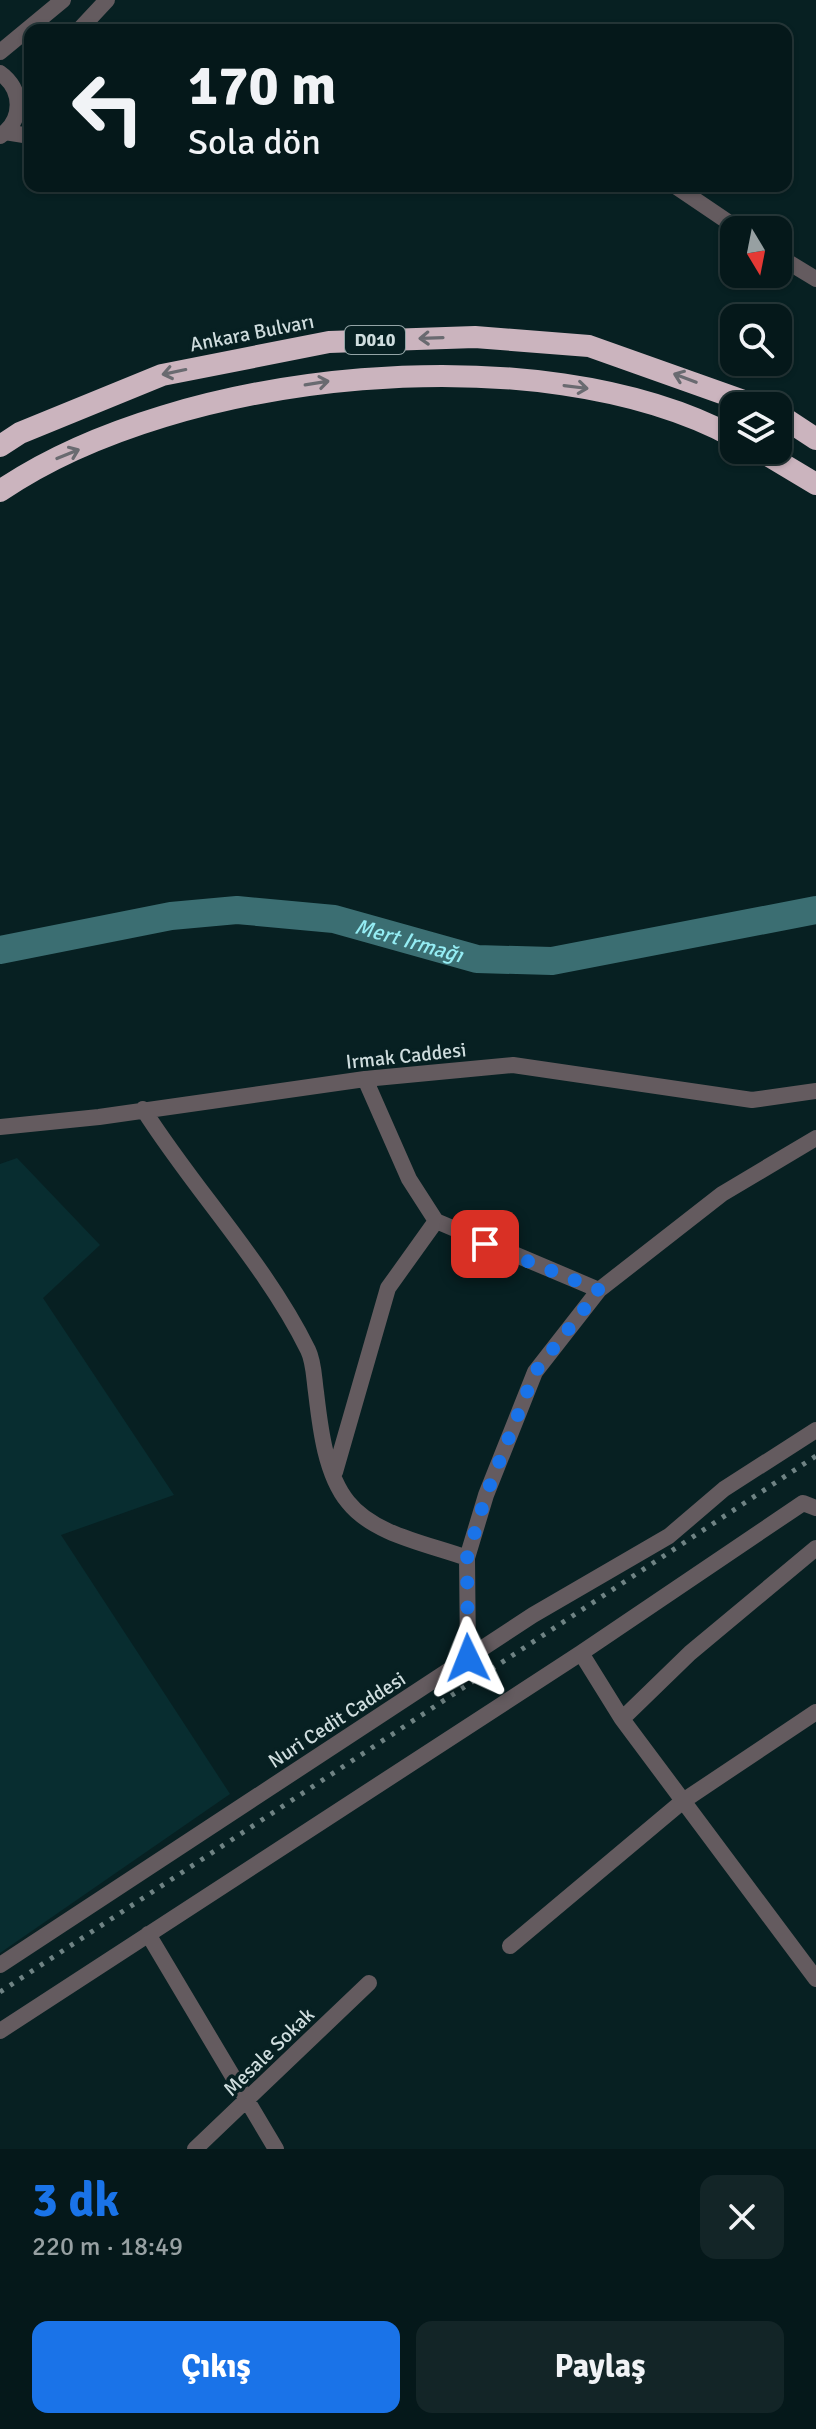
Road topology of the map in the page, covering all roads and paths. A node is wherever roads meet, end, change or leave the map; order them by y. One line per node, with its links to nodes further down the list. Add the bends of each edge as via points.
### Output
1 (63, 0): 3 (street)
2 (107, 0): 4 (street)
3 (34, 24)
4 (85, 24)
5 (24, 32): 6 (street)
6 (0, 52)
7 (0, 73): 9 (street, via 17,96)
8 (24, 106): 9 (street)
9 (17, 116): 10 (street)
10 (3, 134): 11 (street)
11 (24, 136)
12 (684, 192): 13 (street)
13 (720, 216)
14 (792, 264): 15 (street)
15 (816, 279)
16 (720, 393): 20 (highway, Ankara Bulvarı / D010, one-way to 20, via 589,346 475,337 329,342 162,375)
17 (792, 423): 19 (highway)
18 (720, 429): 23 (highway, D010, one-way to 18, via 34,468 178,410 327,381 485,377 599,390)
19 (816, 439)
20 (0, 446)
21 (782, 464): 22 (highway)
22 (816, 484)
23 (0, 491)
24 (365, 1079): 25 (street, Irmak Caddesi, via 513,1065 752,1100); 26 (street, Irmak Caddesi); 29 (street, via 409,1179)
25 (816, 1091)
26 (143, 1109): 27 (street, Irmak Caddesi); 32 (street, via 294,1324 310,1355)
27 (0, 1127)
28 (816, 1138): 30 (street, via 722,1194)
29 (436, 1221): 30 (street); 32 (street, via 388,1288)
30 (599, 1290): 35 (street, via 535,1372)
31 (816, 1430): 37 (street, Nuri Cedit Caddesi, via 724,1489 669,1536)
32 (334, 1477): 35 (street, via 347,1502 370,1522)
33 (816, 1508): 36 (street, via 803,1503)
34 (816, 1548): 39 (street, via 690,1653)
35 (467, 1558): 37 (street)
36 (581, 1653): 39 (street); 41 (street)
37 (468, 1658): 43 (street, Nuri Cedit Caddesi)
38 (816, 1712): 40 (street)
39 (622, 1719): 40 (street)
40 (683, 1801): 42 (street); 44 (street)
41 (148, 1934): 46 (street); 47 (street)
42 (510, 1946)
43 (0, 1965)
44 (816, 1979)
45 (369, 1983): 47 (street, Mesale Sokak)
46 (0, 2031)
47 (247, 2100): 48 (street, Mesale Sokak); 49 (street)
48 (195, 2149)
49 (276, 2149)

